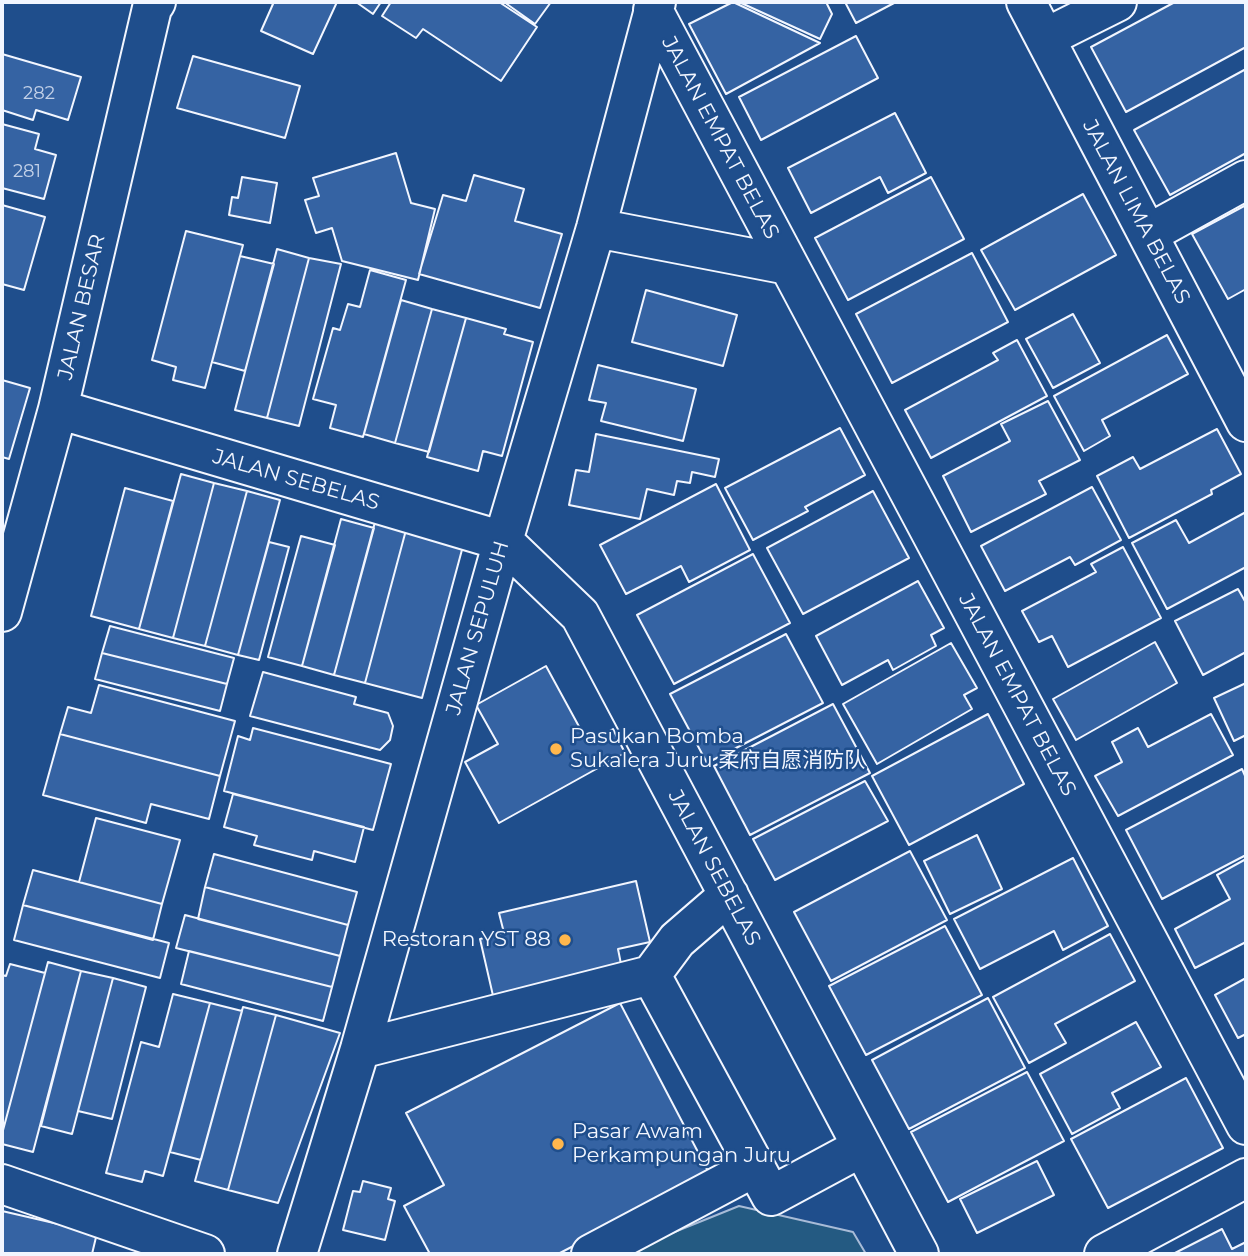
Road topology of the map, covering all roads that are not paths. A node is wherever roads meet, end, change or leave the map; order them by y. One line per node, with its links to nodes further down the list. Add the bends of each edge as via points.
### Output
1 (1026, 2): 5 (street, JALAN LIMA BELAS)
2 (1117, 2): 5 (street)
3 (152, 4): 10 (street, JALAN BESAR)
4 (654, 6): 7 (street, JALAN SEPULUH); 9 (street, JALAN EMPAT BELAS)
5 (1045, 38): 8 (street, JALAN LIMA BELAS)
6 (1246, 180): 8 (street)
7 (596, 228): 9 (street, JALAN EMPAT BELAS); 12 (street, JALAN SEPULUH)
8 (1148, 234): 11 (street, JALAN LIMA BELAS)
9 (788, 265): 17 (street, JALAN EMPAT BELAS)
10 (58, 410): 12 (street, JALAN SEBELAS); 13 (street, JALAN BESAR)
11 (1246, 422)
12 (503, 541): 14 (street, JALAN SEBELAS, via 580,615); 16 (street, JALAN SEPULUH)
13 (2, 612)
14 (729, 895): 15 (street, via 677,940); 18 (street, JALAN SEBELAS)
15 (651, 975): 16 (street); 19 (street)
16 (360, 1049): 23 (street, JALAN SEPULUH)
17 (1246, 1125)
18 (862, 1147): 19 (street, via 771,1196); 25 (street, JALAN SEBELAS)
19 (755, 1167): 24 (street)
20 (1246, 1178): 26 (street)
21 (2, 1184): 22 (street)
22 (205, 1254)
23 (297, 1254)
24 (591, 1254)
25 (919, 1254)
26 (1104, 1254)

